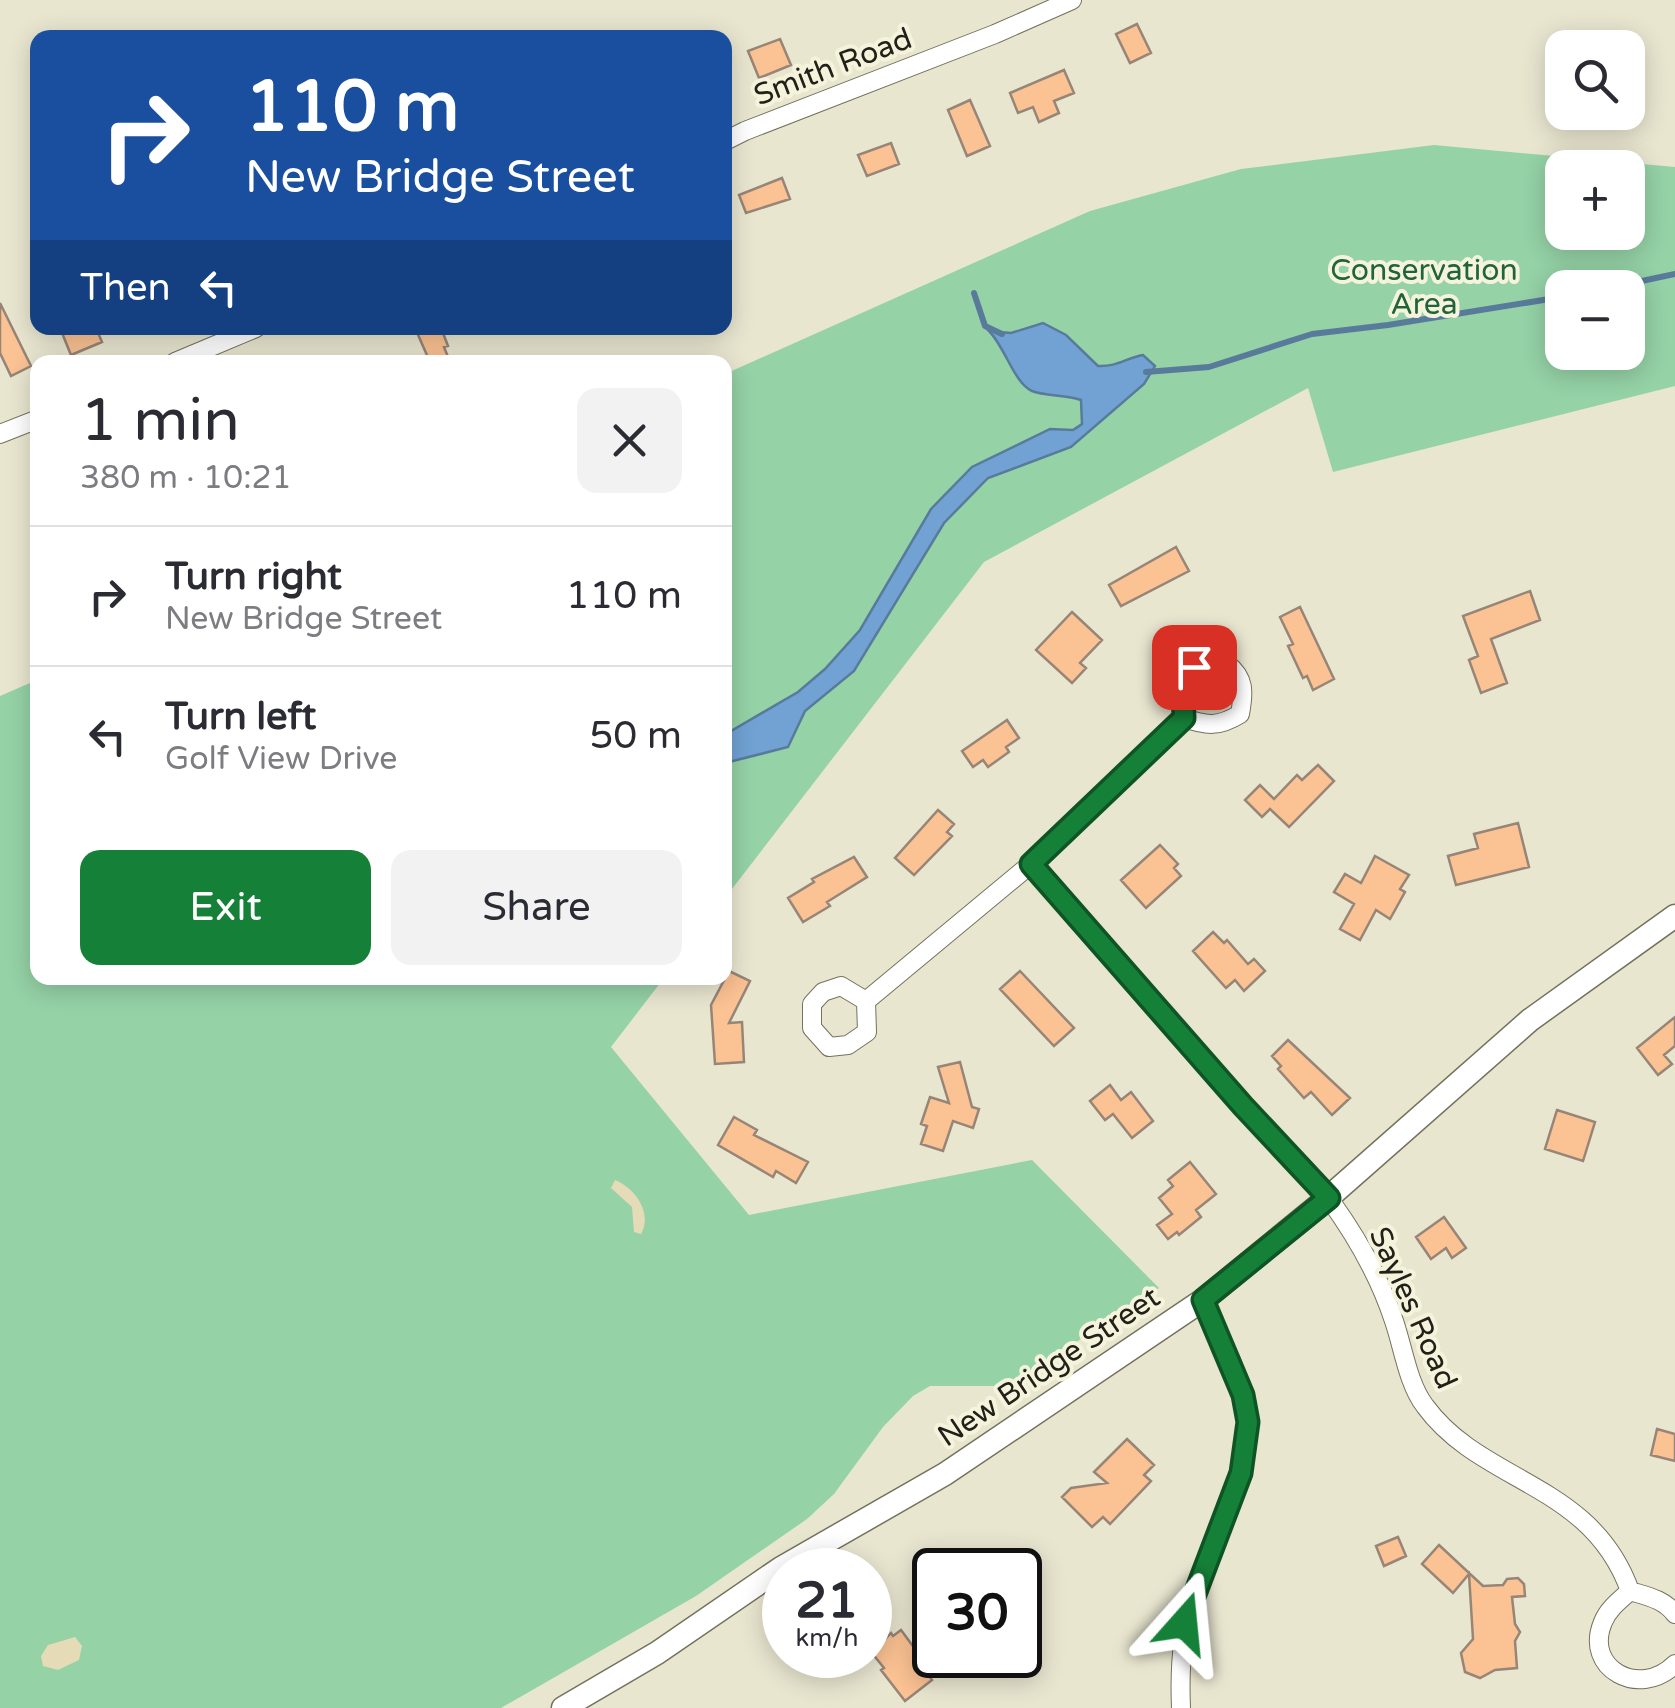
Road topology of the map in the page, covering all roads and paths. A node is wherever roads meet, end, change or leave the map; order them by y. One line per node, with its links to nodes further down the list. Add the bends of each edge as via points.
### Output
1 (1072, 0): 2 (street, Smith Road)
2 (732, 137)
3 (239, 335): 4 (street)
4 (192, 355)
5 (30, 422): 6 (street)
6 (0, 434)
7 (1184, 718): 8 (street)
8 (1031, 864): 10 (street); 11 (street, Sayles Road)
9 (1675, 916): 11 (street, New Bridge Street, via 1530,1020)
10 (866, 1001)
11 (1329, 1198): 12 (street, New Bridge Street); 13 (street, Sayles Road, via 1372,1266 1422,1404 1471,1448 1564,1503 1620,1565)
12 (1203, 1300): 16 (street, New Bridge Street, via 945,1474 781,1568); 17 (street, via 1248,1422 1241,1473 1184,1623)
13 (1630, 1591): 14 (street); 15 (street, via 1604,1616 1599,1634 1610,1668 1646,1681)
14 (1675, 1614)
15 (1675, 1664)
16 (563, 1708)
17 (1182, 1708)

